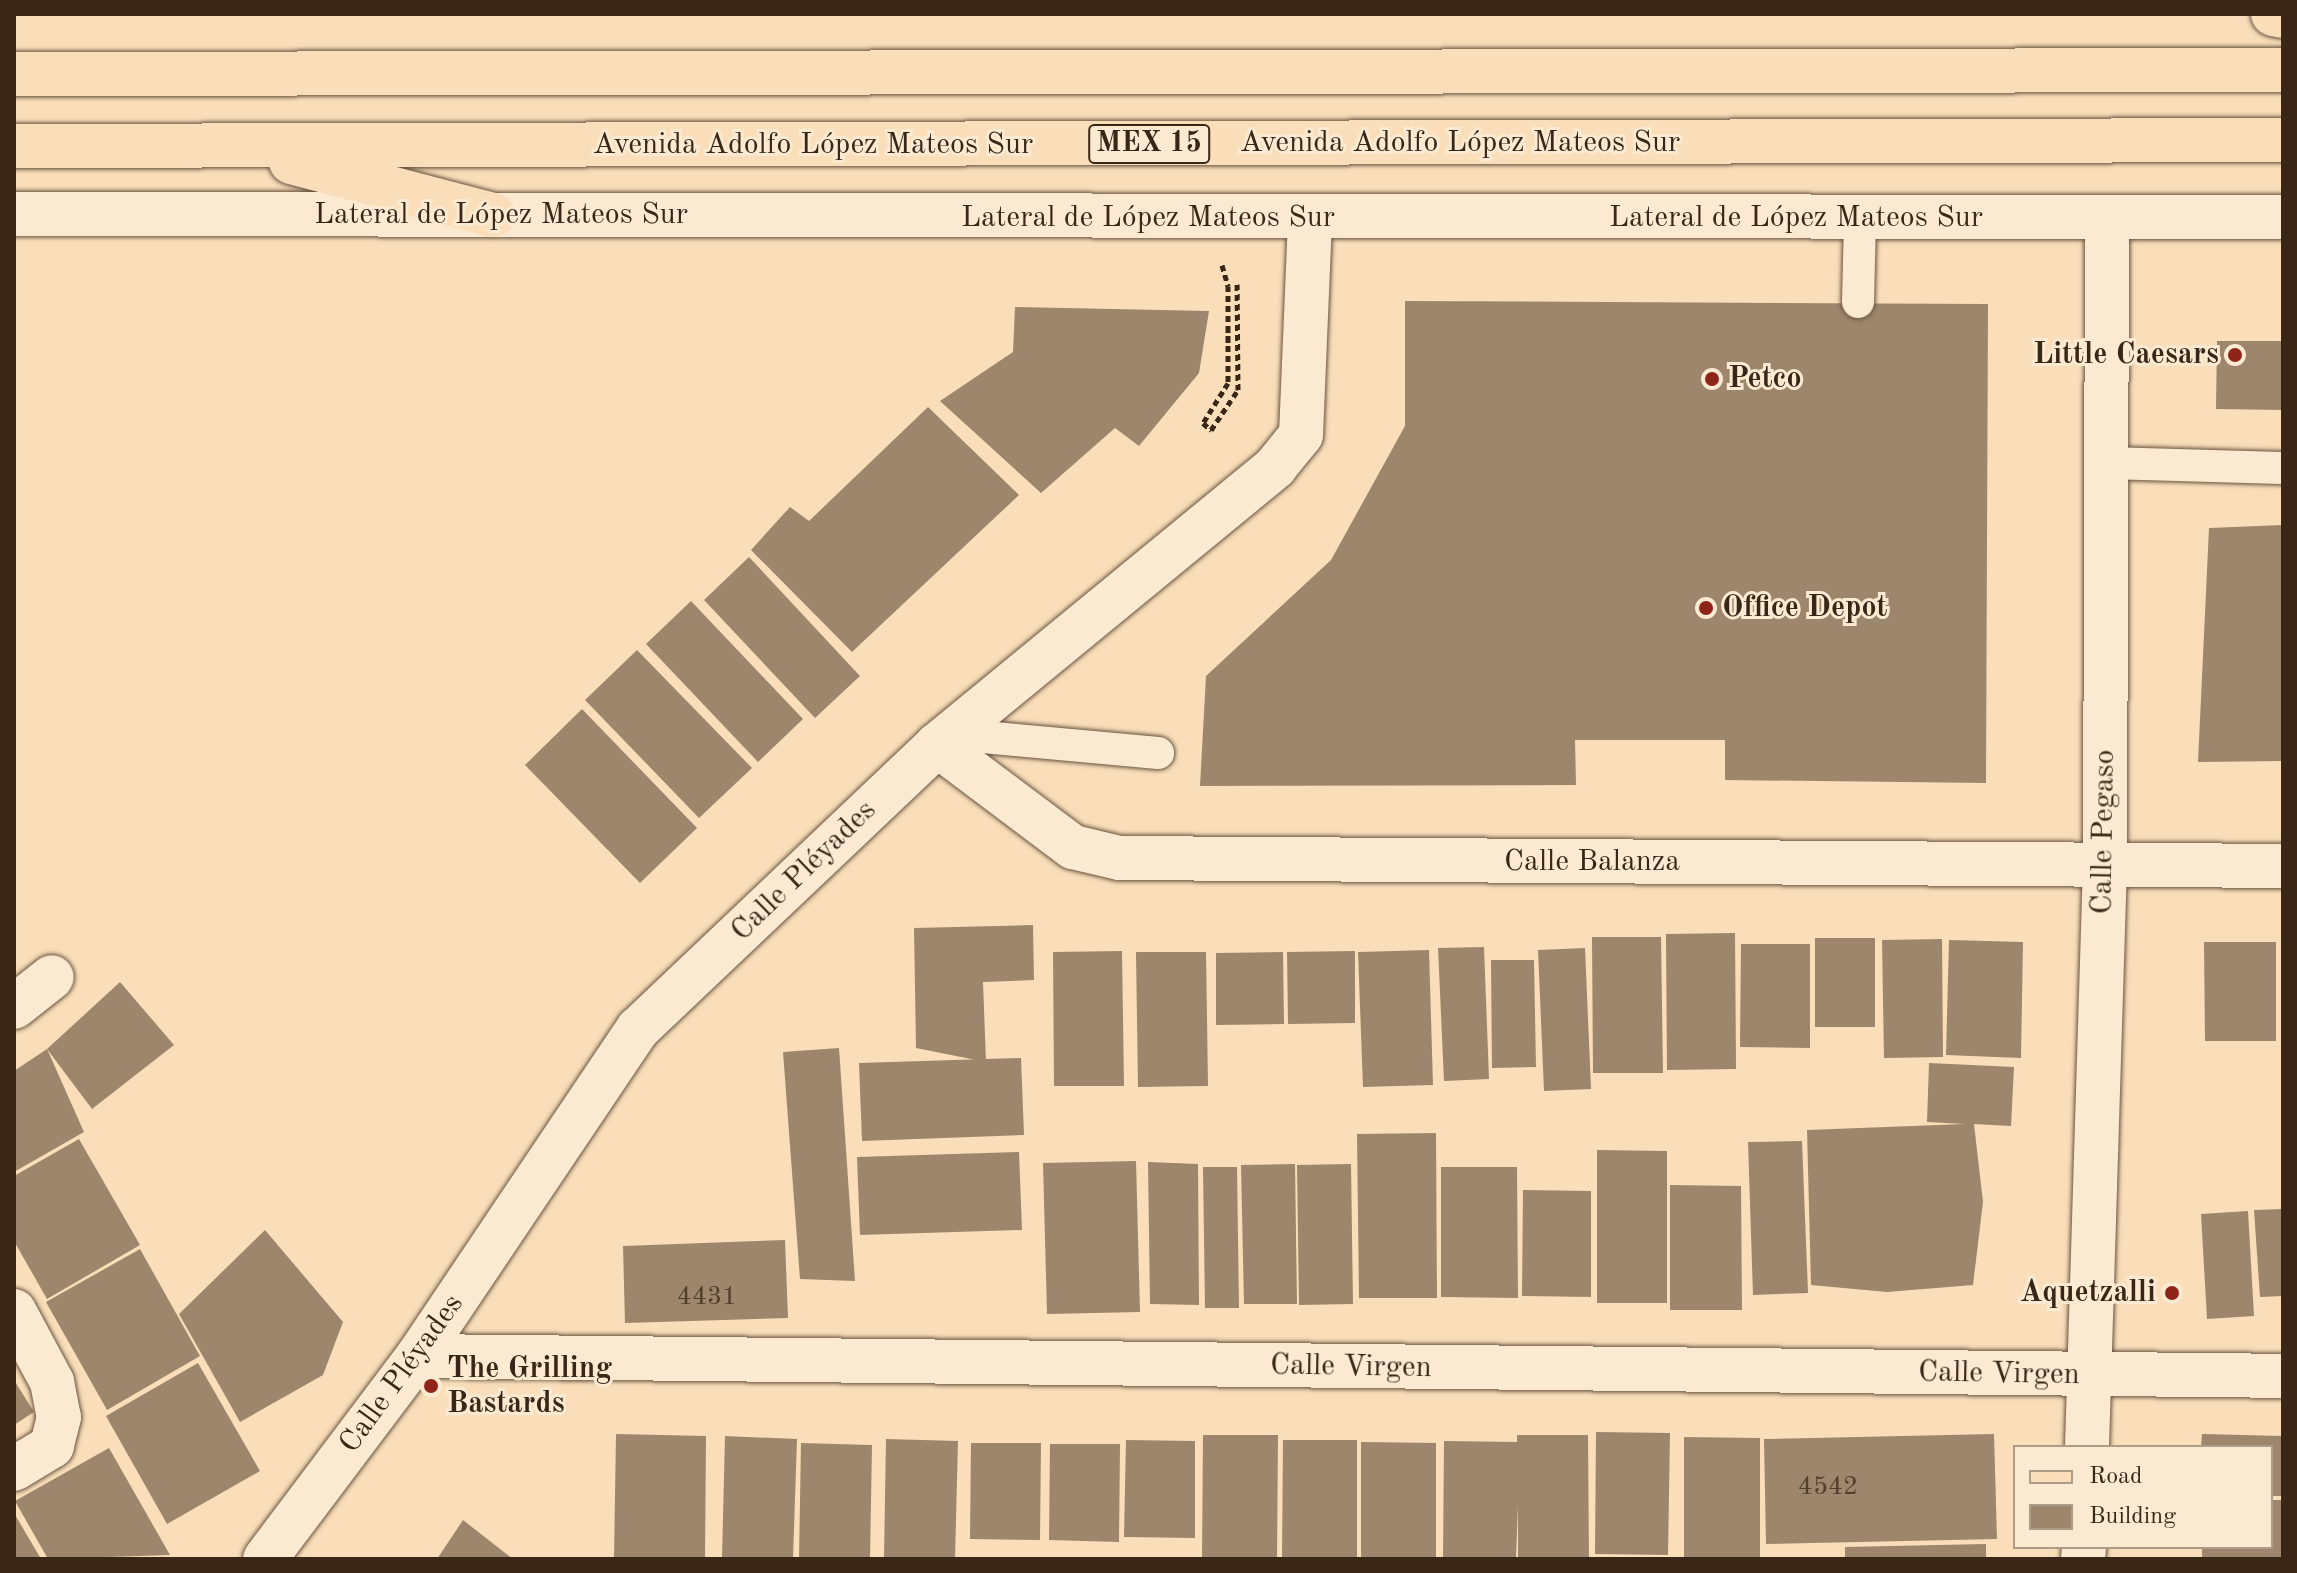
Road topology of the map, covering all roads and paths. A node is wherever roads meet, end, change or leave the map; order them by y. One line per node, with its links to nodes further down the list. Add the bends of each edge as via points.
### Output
1 (2273, 14): 2 (main road)
2 (2283, 16)
3 (2283, 70): 4 (main road)
4 (14, 74)
5 (2283, 140): 7 (main road, Avenida Adolfo López Mateos Sur / MEX 15)
6 (14, 146): 7 (main road, Avenida Adolfo López Mateos Sur / MEX 15)
7 (230, 146): 9 (main road)
8 (14, 214): 9 (street, Lateral de López Mateos Sur)
9 (493, 215): 13 (street, Lateral de López Mateos Sur)
10 (2283, 217): 12 (street, Lateral de López Mateos Sur)
11 (1860, 218): 12 (street, Lateral de López Mateos Sur); 14 (street, Lateral de López Mateos Sur); 16 (lane)
12 (2107, 218): 17 (street, Calle Pegaso)
13 (1206, 219): 14 (street, Lateral de López Mateos Sur); 15 (path, via 1228,286 1228,383 1203,423 1211,430 1238,390)
14 (1310, 219): 19 (street, Calle Pléyades, via 1301,435 1275,467)
15 (1237, 284)
16 (1858, 302)
17 (2106, 463): 18 (lane); 21 (street, Calle Pegaso)
18 (2283, 468)
19 (944, 740): 20 (lane); 21 (street, Calle Balanza, via 1062,841 1119,858); 26 (street, Calle Pléyades, via 638,1029)
20 (1158, 753)
21 (2105, 866): 22 (street, Calle Balanza); 27 (street, Calle Pegaso)
22 (2283, 866)
23 (52, 977): 24 (street)
24 (14, 1007)
25 (14, 1311): 30 (street, via 52,1382 59,1417 52,1446)
26 (418, 1356): 27 (street, Calle Virgen); 31 (street, Calle Pléyades)
27 (2089, 1375): 28 (street, Calle Virgen); 29 (street, Calle Pegaso)
28 (2283, 1376)
29 (2087, 1445)
30 (14, 1469)
31 (265, 1559)

